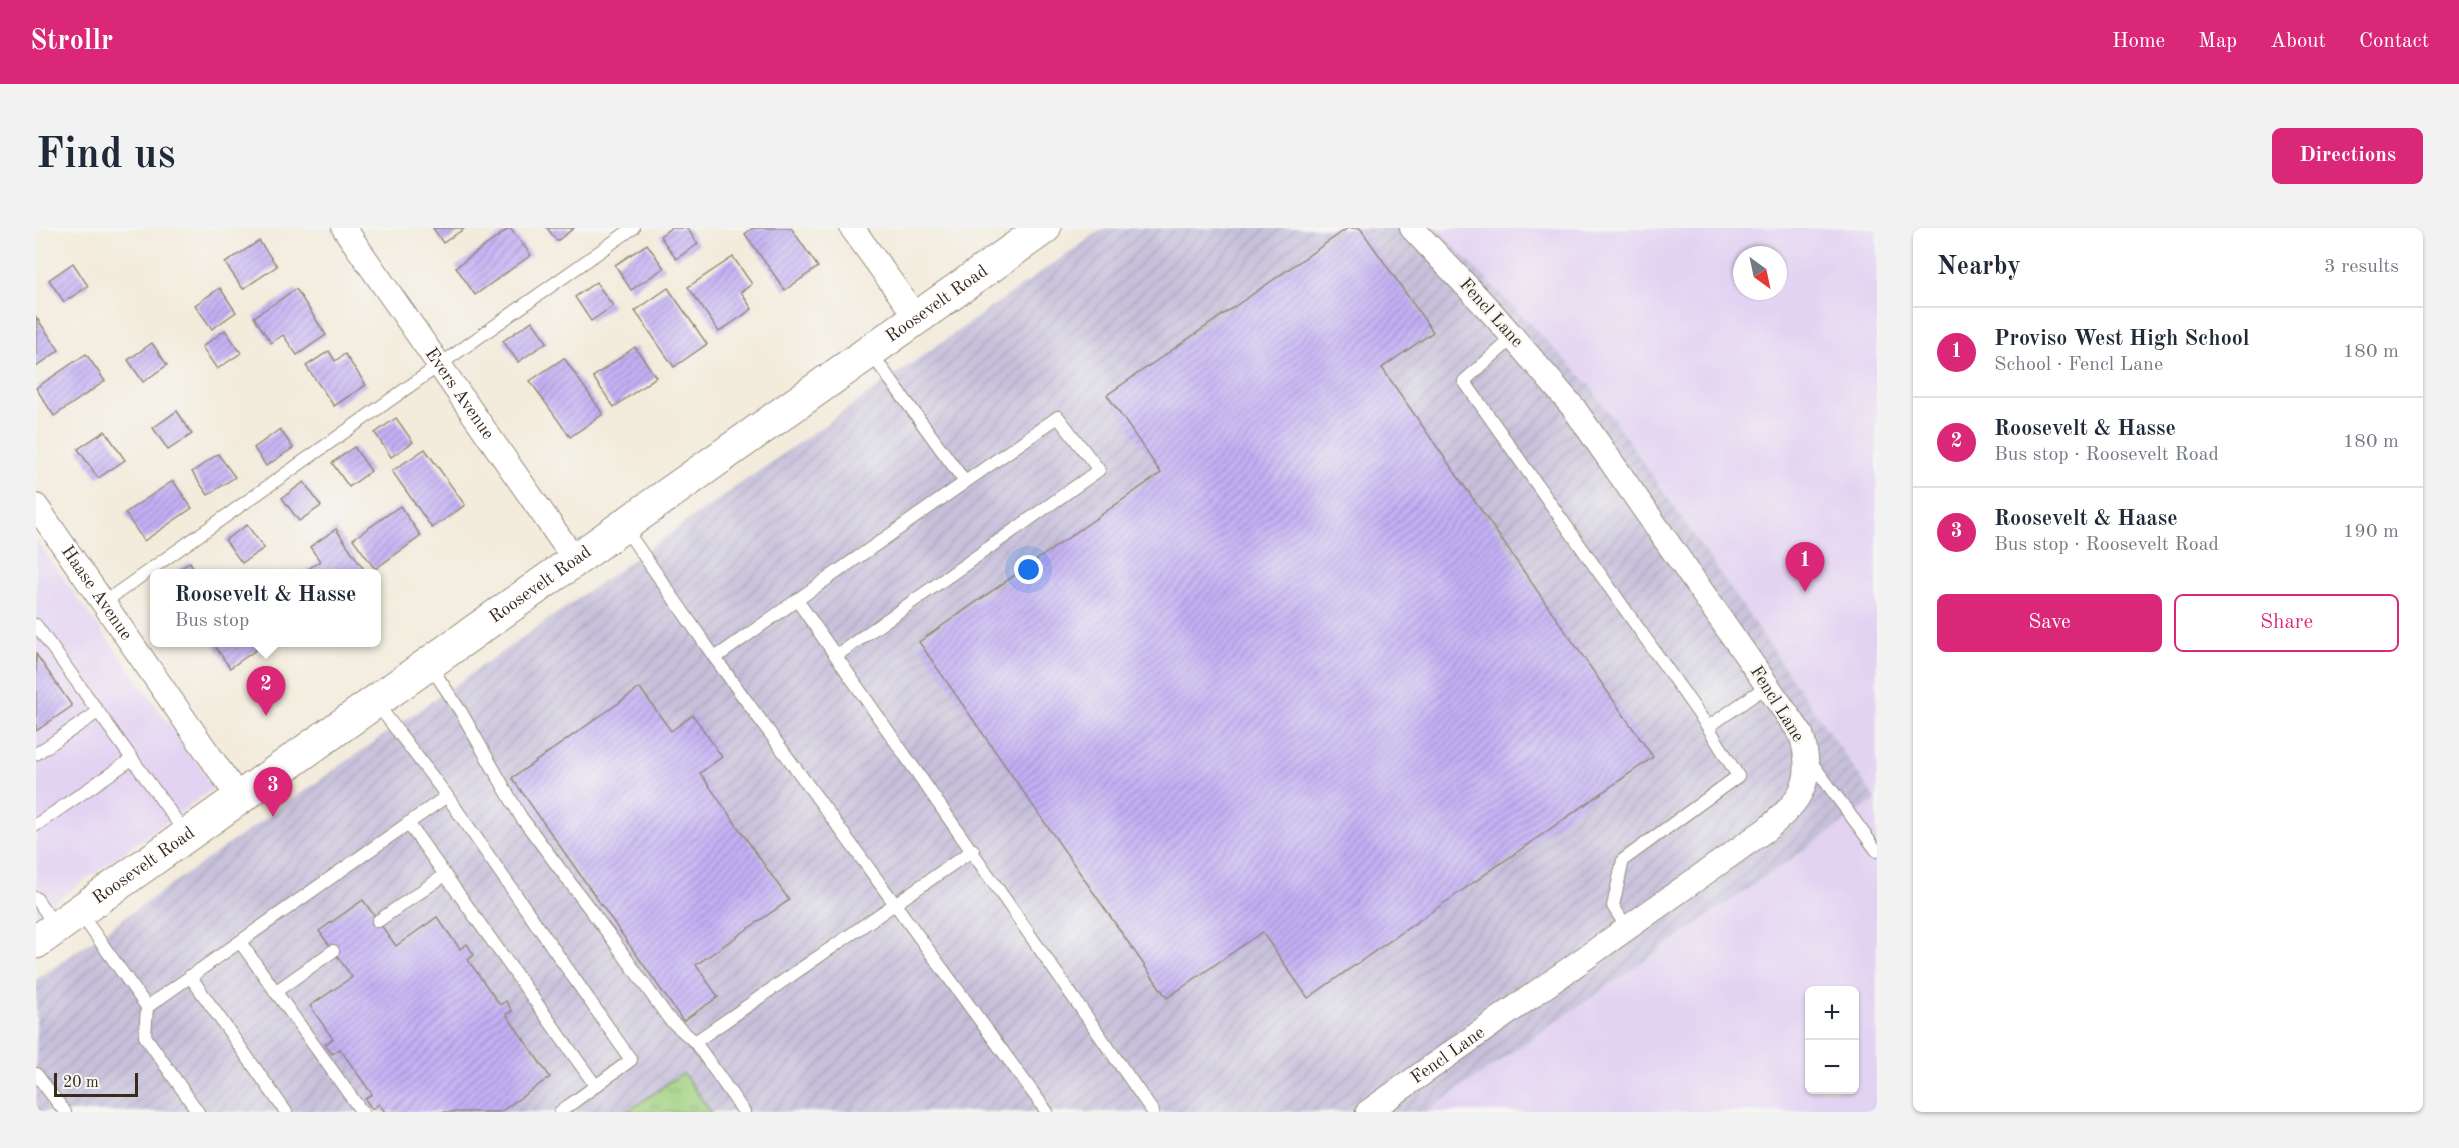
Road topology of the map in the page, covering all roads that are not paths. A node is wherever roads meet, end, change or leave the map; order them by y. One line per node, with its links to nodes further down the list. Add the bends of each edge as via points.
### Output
1 (344, 228): 9 (street, Evers Avenue)
2 (633, 228): 9 (lane)
3 (852, 228): 6 (street)
4 (1044, 228): 6 (main road, Roosevelt Road)
5 (1412, 228): 7 (street, Fencl Lane)
6 (917, 318): 8 (main road, Roosevelt Road)
7 (1514, 338): 22 (street, Fencl Lane, via 1573,407); 25 (lane, via 1464,381)
8 (870, 351): 10 (lane); 12 (main road, Roosevelt Road)
9 (438, 364): 13 (street, Evers Avenue); 15 (lane)
10 (965, 482): 16 (lane); 19 (lane, via 1058,417 1099,470)
11 (36, 506): 17 (street, Haase Avenue)
12 (623, 526): 13 (main road, Roosevelt Road); 20 (lane)
13 (575, 560): 21 (main road, Roosevelt Road)
14 (150, 569): 17 (lane)
15 (151, 569)
16 (797, 600): 19 (lane); 20 (lane)
17 (103, 603): 30 (street, Haase Avenue)
18 (36, 625): 24 (lane)
19 (837, 655): 34 (lane)
20 (715, 658): 38 (lane)
21 (429, 663): 23 (main road, Roosevelt Road); 47 (lane, via 520,817 669,1019)
22 (1767, 686): 25 (lane); 27 (street, Fencl Lane, via 1800,734)
23 (375, 701): 29 (lane); 30 (main road, Roosevelt Road)
24 (98, 711): 26 (lane); 28 (lane)
25 (1708, 727): 41 (lane, via 1738,776 1623,860 1613,906)
26 (36, 754)
27 (1808, 757): 35 (lane); 41 (street, Fencl Lane, via 1801,795 1786,813)
28 (132, 759): 32 (lane); 33 (lane)
29 (447, 796): 31 (lane); 49 (lane, via 630,1060)
30 (239, 798): 33 (main road, Roosevelt Road)
31 (408, 822): 36 (lane); 42 (lane)
32 (36, 825)
33 (187, 835): 40 (main road, Roosevelt Road)
34 (973, 850): 38 (lane); 57 (lane)
35 (1877, 851)
36 (445, 875): 39 (lane); 49 (lane)
37 (36, 898): 40 (lane)
38 (896, 902): 47 (lane); 56 (lane)
39 (378, 921)
40 (57, 927): 46 (lane)
41 (1627, 928): 58 (street, Fencl Lane)
42 (240, 942): 44 (lane); 45 (lane)
43 (333, 951): 45 (lane)
44 (190, 976): 46 (lane); 52 (lane)
45 (276, 992): 53 (lane)
46 (147, 1007): 51 (lane, via 145,1036)
47 (695, 1042): 55 (lane)
48 (36, 1074): 50 (lane)
49 (595, 1085): 54 (lane)
50 (65, 1112)
51 (198, 1112)
52 (286, 1112)
53 (362, 1112)
54 (560, 1112)
55 (744, 1112)
56 (1047, 1112)
57 (1153, 1112)
58 (1368, 1112)

